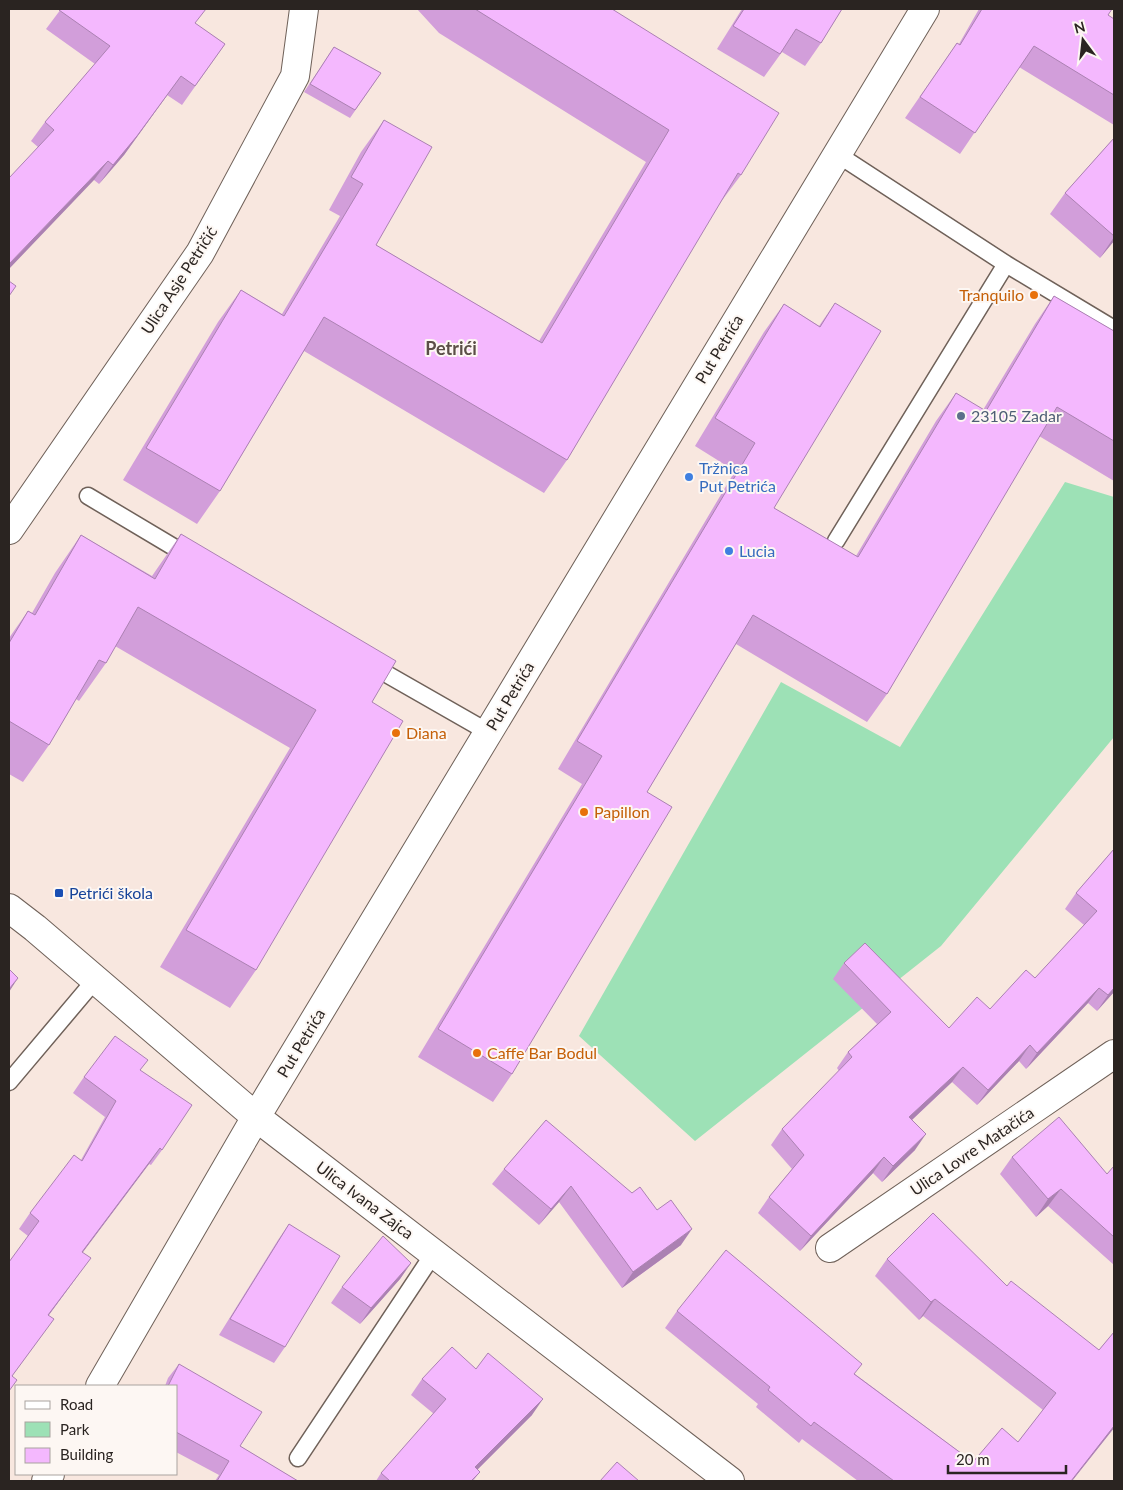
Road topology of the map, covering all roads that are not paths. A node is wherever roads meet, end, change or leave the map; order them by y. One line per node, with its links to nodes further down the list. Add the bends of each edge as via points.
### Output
1 (304, 9): 7 (street, Ulica Asje Petričić, via 294,76 200,253)
2 (925, 9): 3 (street, Put Petrića)
3 (837, 154): 4 (lane); 11 (street, Put Petrića)
4 (1006, 264): 5 (lane); 8 (lane)
5 (1114, 329)
6 (88, 496): 9 (lane)
7 (9, 530)
8 (836, 541)
9 (206, 566)
10 (356, 657): 11 (lane)
11 (488, 732): 16 (street, Put Petrića)
12 (9, 908): 13 (street, Ulica Ivana Zajca)
13 (96, 980): 15 (lane); 16 (street, Ulica Ivana Zajca)
14 (1114, 1054): 17 (street, Ulica Lovre Matačića)
15 (9, 1082)
16 (256, 1117): 18 (street, Ulica Ivana Zajca); 19 (street, Put Petrića)
17 (830, 1248)
18 (434, 1253): 20 (lane); 21 (street, Ulica Ivana Zajca)
19 (101, 1385)
20 (298, 1458)
21 (730, 1481)

